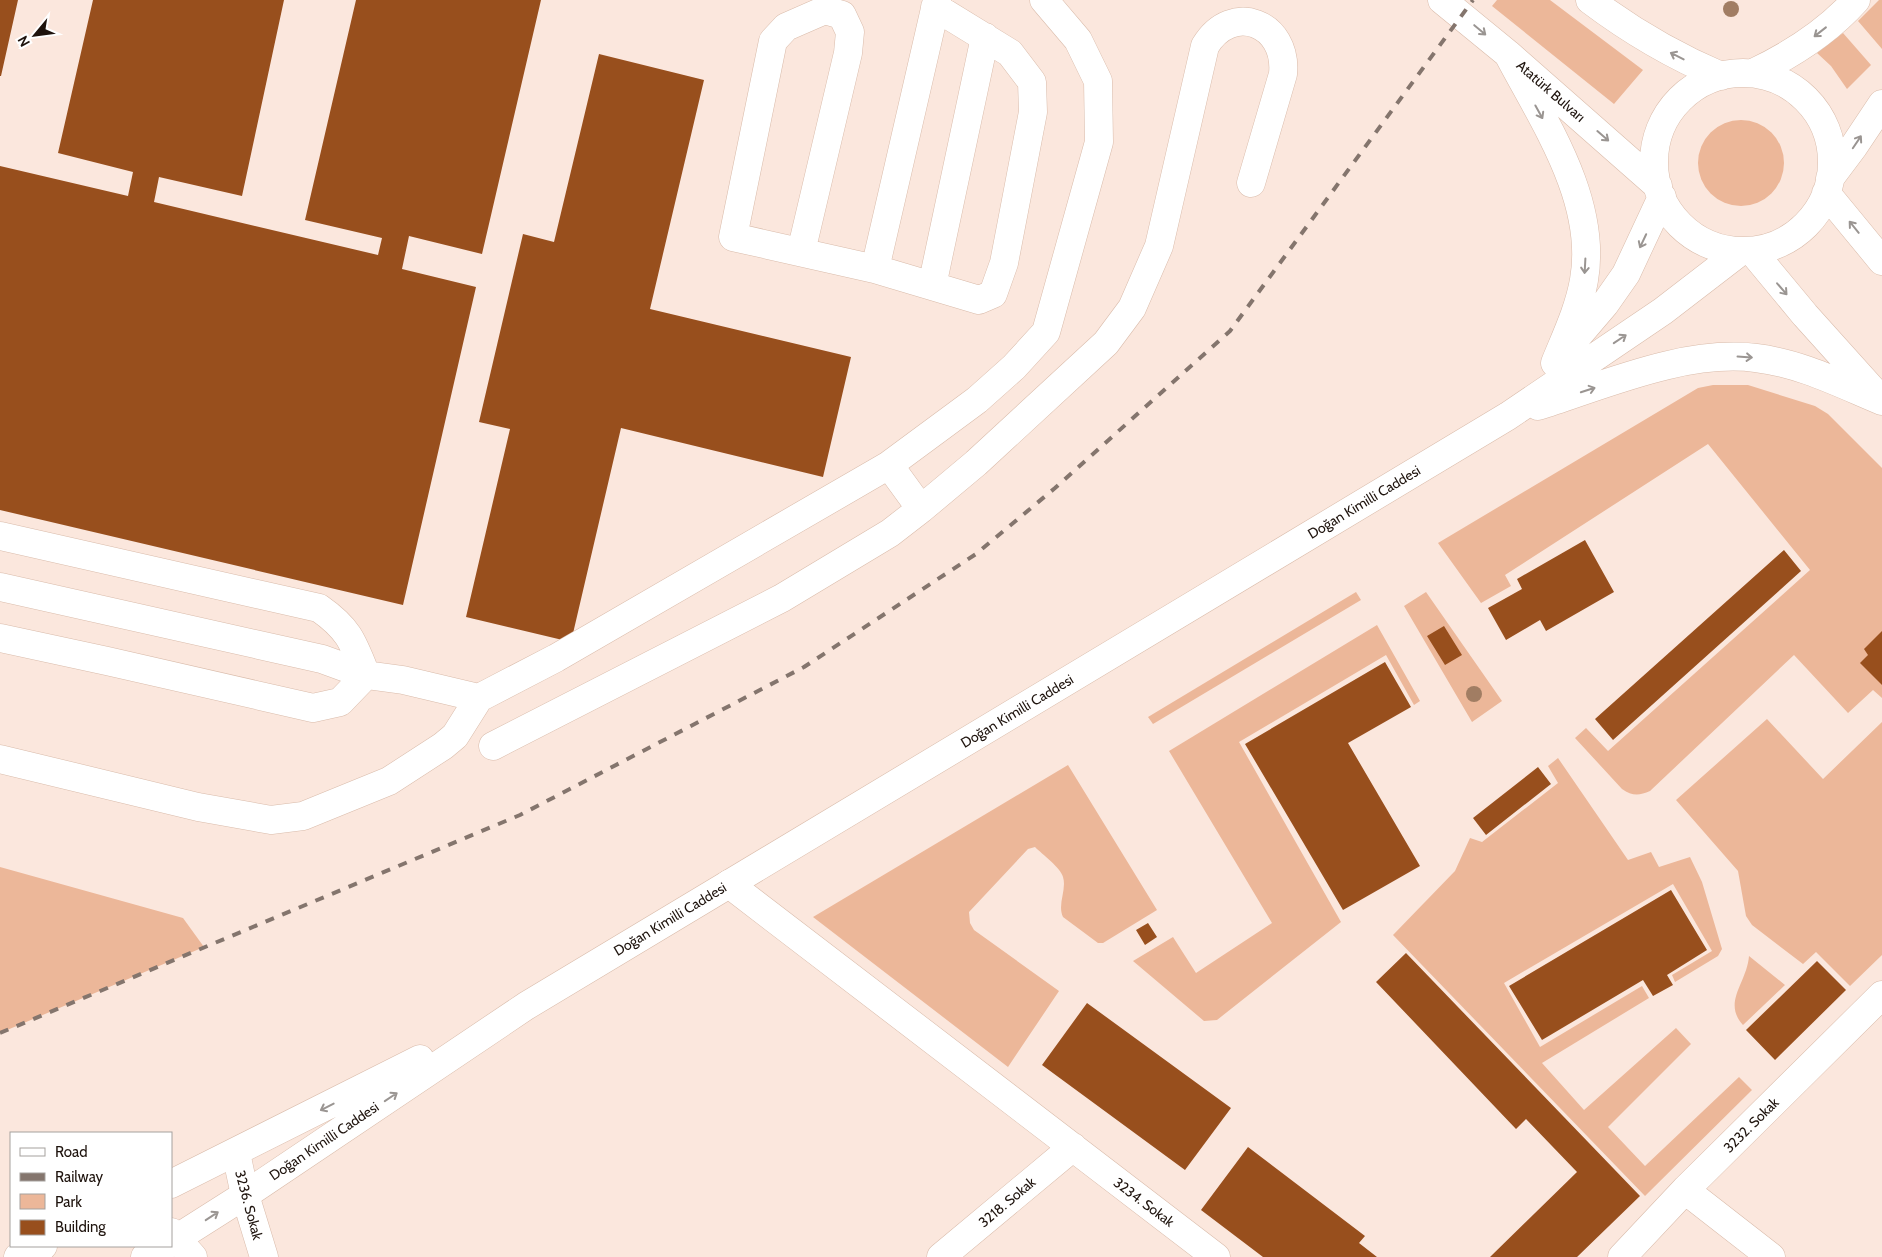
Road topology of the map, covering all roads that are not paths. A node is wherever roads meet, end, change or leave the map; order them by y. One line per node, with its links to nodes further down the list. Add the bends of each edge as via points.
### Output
1 (1044, 0): 22 (main road, via 1078,40 1098,81 1099,142 1046,332 977,400)
2 (1442, 0): 7 (main road, Atatürk Bulvarı, one-way to 7)
3 (1590, 0): 9 (main road, one-way to 3, via 1662,49)
4 (1856, 0): 8 (main road, one-way to 8, via 1797,49)
5 (936, 4): 6 (main road); 17 (main road)
6 (985, 37): 18 (main road); 18 (main road, via 1010,53 1032,82 1033,112 1004,263 993,294 979,300)
7 (1508, 54): 13 (main road, Atatürk Bulvarı, one-way to 13); 19 (main road, one-way to 19, via 1559,148 1582,216 1586,249 1584,280 1576,311)
8 (1753, 73): 9 (main road); 12 (main road, via 1796,90 1812,105 1824,124 1830,144 1832,166)
9 (1721, 76): 13 (main road, via 1705,81 1684,95 1668,114 1658,137 1654,162)
10 (1882, 104): 12 (main road, one-way to 10)
11 (1251, 183): 23 (main road, via 1284,62 1281,48 1265,28 1242,22 1220,29 1205,46 1159,246 1132,308 1106,343)
12 (1828, 185): 14 (main road, via 1820,207 1790,238 1771,247); 16 (main road, one-way to 12)
13 (1660, 192): 14 (main road, via 1668,209 1684,228 1704,242 1728,250); 19 (main road, Doğan Kimilli Caddesi, one-way to 19, via 1626,274)
14 (1746, 251): 20 (main road, one-way to 20); 21 (main road, Doğan Kimilli Caddesi, one-way to 14)
15 (801, 252): 15 (main road, via 733,237 773,41 786,28 825,10 842,15 850,32 848,53); 17 (main road)
16 (1882, 261)
17 (875, 269): 18 (main road)
18 (932, 286)
19 (1555, 363): 21 (main road, Doğan Kimilli Caddesi)
20 (1882, 400): 21 (main road, one-way to 20, via 1638,374 1712,356 1757,358 1789,364)
21 (1508, 416): 31 (main road, Doğan Kimilli Caddesi)
22 (889, 465): 23 (main road); 28 (main road, via 556,658)
23 (922, 509): 29 (main road, via 890,533 782,598)
24 (0, 536): 27 (main road, via 319,608 336,620 352,641)
25 (0, 587): 27 (main road, via 322,659)
26 (0, 638): 27 (main road, via 313,708 340,702)
27 (366, 675): 28 (main road)
28 (479, 698): 30 (main road, via 454,736 427,756 389,781 303,816 271,820 198,807)
29 (493, 746)
30 (0, 758)
31 (729, 884): 33 (main road, Doğan Kimilli Caddesi); 34 (main road, 3234. Sokak)
32 (1882, 995): 37 (main road, 3232. Sokak)
33 (526, 1006): 35 (main road, Doğan Kimilli Caddesi, one-way to 35); 38 (main road, Doğan Kimilli Caddesi, one-way to 33)
34 (1072, 1147): 45 (main road, 3218. Sokak); 46 (main road, 3234. Sokak)
35 (236, 1152): 36 (main road, Doğan Kimilli Caddesi); 38 (main road, 3236. Sokak)
36 (172, 1184)
37 (1685, 1190): 47 (main road, 3232. Sokak); 48 (main road)
38 (245, 1195): 39 (main road, Doğan Kimilli Caddesi, one-way to 38); 44 (main road, 3236. Sokak)
39 (175, 1243)
40 (40, 1247): 42 (main road)
41 (166, 1247): 43 (main road, Doğan Kimilli Caddesi)
42 (18, 1257)
43 (145, 1257)
44 (264, 1257)
45 (941, 1257)
46 (1216, 1257)
47 (1622, 1257)
48 (1771, 1257)

